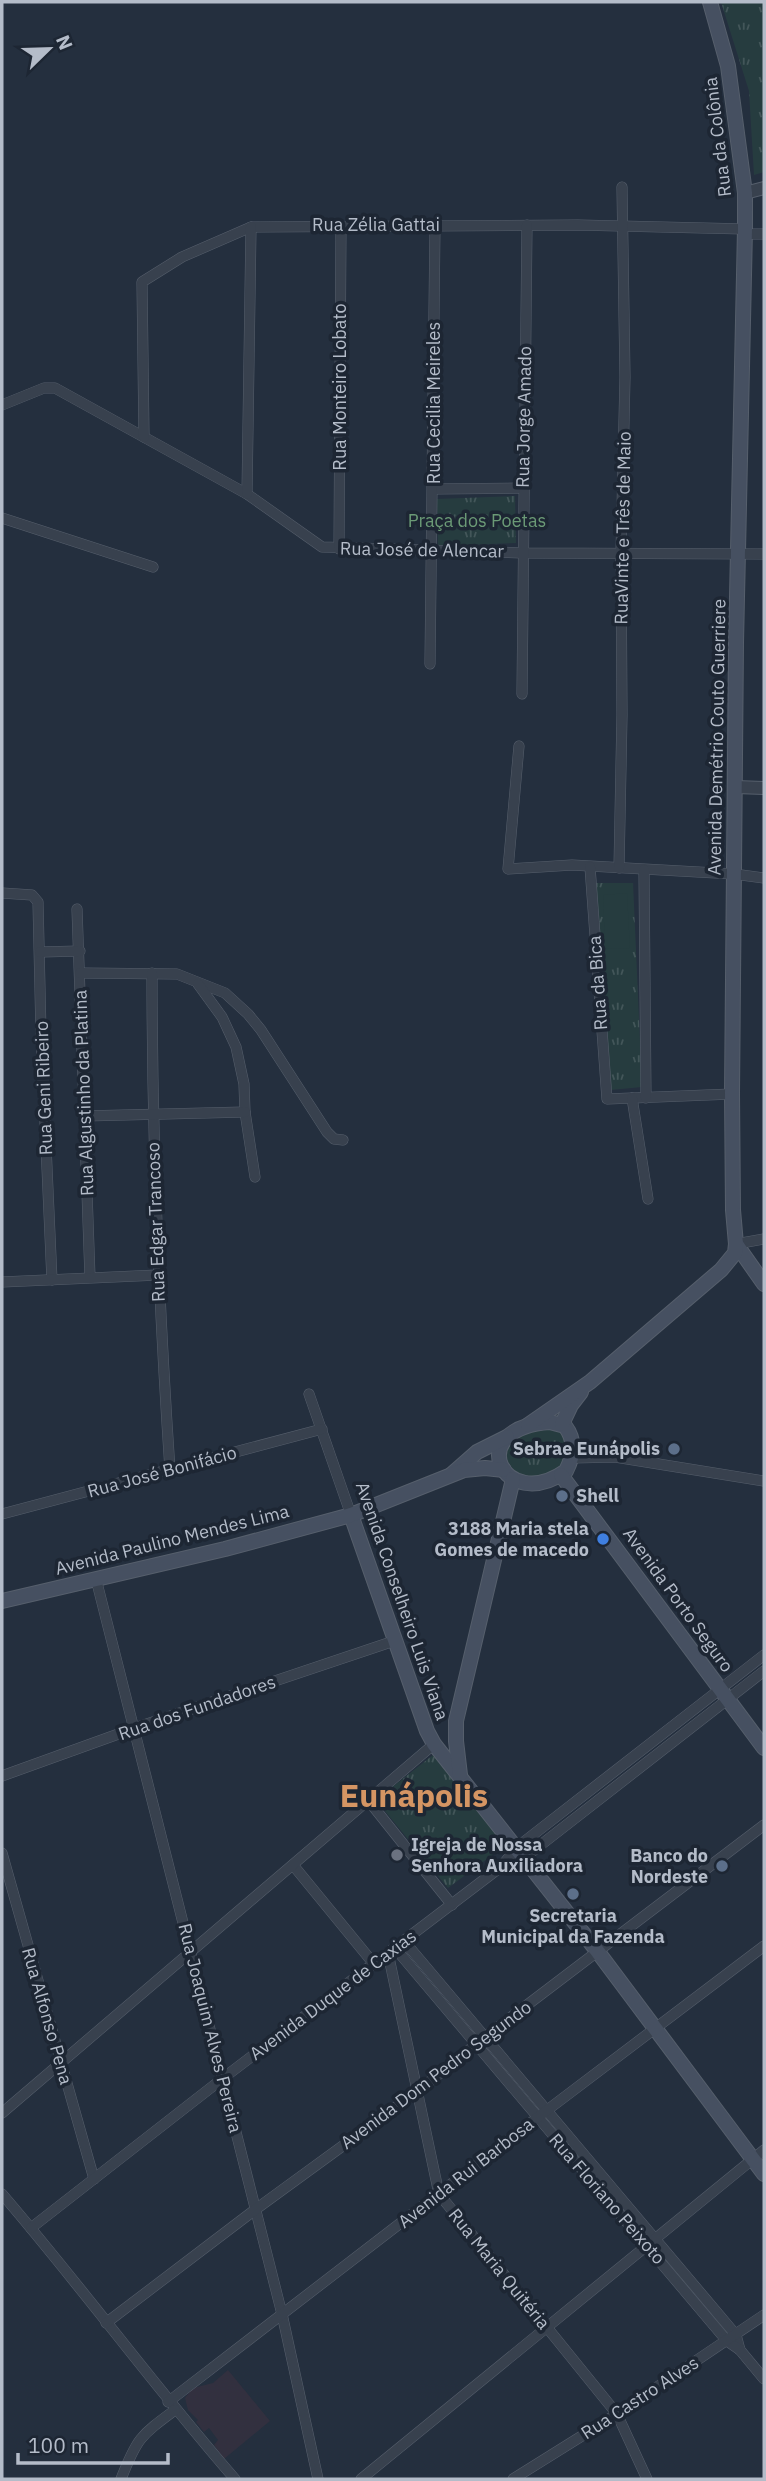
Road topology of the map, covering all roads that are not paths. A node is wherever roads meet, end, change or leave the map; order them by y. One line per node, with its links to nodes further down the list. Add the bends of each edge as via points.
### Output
1 (710, 2): 4 (main road, Rua da Colônia, via 728,66)
2 (622, 187): 9 (street, RuaVinte e Três de Maio)
3 (764, 188): 4 (street)
4 (745, 193): 10 (main road, Rua da Colônia)
5 (341, 225): 6 (street, Rua Zélia Gattai); 8 (street, Rua Zélia Gattai); 18 (street, Rua Monteiro Lobato)
6 (435, 225): 7 (street, Rua Zélia Gattai); 15 (street, Rua Cecilia Meireles)
7 (527, 225): 9 (street, Rua Zélia Gattai); 14 (street, Rua Jorge Amado)
8 (251, 227): 13 (street, Rua Zélia Gattai, via 181,257 142,282); 16 (street)
9 (623, 227): 10 (street, Rua Zélia Gattai); 21 (street, RuaVinte e Três de Maio)
10 (745, 232): 11 (street, Rua Zélia Gattai); 22 (main road, Avenida Demétrio Couto Guerriere)
11 (764, 234)
12 (2, 405): 13 (street, Rua José de Alencar, via 55,388)
13 (144, 437): 16 (street, Rua José de Alencar)
14 (524, 488): 15 (street); 20 (street, Rua Jorge Amado)
15 (433, 489): 19 (street, Rua Cecilia Meireles)
16 (247, 494): 18 (street, Rua José de Alencar, via 322,547)
17 (2, 518): 24 (street)
18 (339, 549): 19 (street, Rua José de Alencar)
19 (431, 550): 20 (street, Rua José de Alencar); 25 (street, Rua Cecilia Meireles)
20 (523, 553): 21 (street, Rua José de Alencar); 26 (street, Rua Jorge Amado)
21 (621, 554): 22 (street, Rua José de Alencar); 31 (street, RuaVinte e Três de Maio)
22 (738, 554): 23 (street, Rua José de Alencar); 28 (main road, Avenida Demétrio Couto Guerriere)
23 (764, 554)
24 (153, 567)
25 (430, 664)
26 (522, 694)
27 (519, 746): 30 (street, via 508,869)
28 (736, 787): 29 (street); 33 (main road, Avenida Demétrio Couto Guerriere)
29 (764, 789)
30 (590, 867): 31 (street); 43 (street, Rua da Bica, via 607,1099)
31 (619, 869): 32 (street)
32 (644, 870): 33 (street); 44 (street)
33 (734, 874): 34 (street); 42 (main road, Avenida Demétrio Couto Guerriere)
34 (764, 878)
35 (2, 893): 38 (street, Rua Geni Ribeiro, via 35,896)
36 (76, 909): 37 (street, Rua Algustinho da Platina)
37 (80, 951): 38 (street); 39 (street, Rua Algustinho da Platina)
38 (40, 952): 55 (street, Rua Geni Ribeiro)
39 (80, 973): 40 (street); 47 (street, Rua Algustinho da Platina)
40 (152, 973): 41 (street, via 177,974); 46 (street, Rua Edgar Trancoso)
41 (198, 984): 45 (street, via 222,1017 236,1048); 48 (street, via 225,993 248,1014 327,1132)
42 (732, 1094): 44 (street); 52 (main road, Avenida Demétrio Couto Guerriere)
43 (632, 1098): 44 (street); 50 (street)
44 (646, 1098)
45 (245, 1112): 46 (street); 49 (street)
46 (152, 1113): 47 (street); 53 (street, Rua Edgar Trancoso)
47 (84, 1116): 54 (street, Rua Algustinho da Platina)
48 (343, 1140)
49 (255, 1177)
50 (648, 1199)
51 (764, 1239): 52 (street)
52 (736, 1244): 57 (main road); 58 (main road, via 721,1270)
53 (158, 1275): 54 (street); 65 (street, Rua Edgar Trancoso)
54 (90, 1277): 55 (street)
55 (52, 1280): 56 (street)
56 (2, 1282)
57 (764, 1284)
58 (590, 1382): 60 (main road); 61 (main road)
59 (309, 1394): 62 (street, Avenida Conselheiro Luis Viana)
60 (562, 1424): 61 (main road); 64 (main road, via 573,1441)
61 (528, 1425): 63 (main road)
62 (322, 1429): 65 (street, Rua José Bonifácio); 71 (street, Avenida Conselheiro Luis Viana)
63 (508, 1436): 66 (main road, via 466,1459); 67 (main road, via 498,1451)
64 (572, 1458): 68 (main road); 69 (street, via 615,1457)
65 (170, 1470): 70 (street, Rua José Bonifácio)
66 (450, 1475): 67 (main road, via 475,1468); 71 (main road, Avenida Paulino Mendes Lima)
67 (509, 1475): 68 (main road, via 522,1483 537,1484); 78 (main road)
68 (561, 1475): 77 (main road, Avenida Porto Seguro)
69 (764, 1481)
70 (2, 1514)
71 (351, 1515): 72 (main road, Avenida Paulino Mendes Lima); 74 (main road, Avenida Conselheiro Luis Viana)
72 (96, 1578): 73 (main road, Avenida Paulino Mendes Lima); 79 (street, Rua Joaquim Alves Pereira)
73 (2, 1601)
74 (394, 1641): 79 (street, Rua dos Fundadores); 80 (main road, Avenida Conselheiro Luis Viana)
75 (764, 1655): 77 (street, Avenida Duque de Caxias)
76 (764, 1671): 77 (street, Avenida Duque de Caxias)
77 (724, 1695): 81 (main road, Avenida Porto Seguro); 87 (street, Avenida Duque de Caxias)
78 (456, 1721): 80 (main road); 82 (main road)
79 (135, 1728): 83 (street, Rua dos Fundadores); 92 (street, Rua Joaquim Alves Pereira)
80 (434, 1744): 82 (main road, Avenida Conselheiro Luis Viana); 84 (street)
81 (764, 1748)
82 (460, 1775): 87 (main road, Avenida Conselheiro Luis Viana)
83 (2, 1776)
84 (368, 1800): 88 (street); 89 (street)
85 (764, 1825): 93 (street, Avenida Dom Pedro Segundo)
86 (2, 1853): 98 (street, Rua Alfonso Pena)
87 (520, 1853): 89 (street, Avenida Duque de Caxias); 93 (main road, Avenida Conselheiro Luis Viana)
88 (293, 1864): 92 (street); 94 (street)
89 (452, 1905): 91 (street, Avenida Duque de Caxias)
90 (764, 1947): 95 (street, Avenida Rui Barbosa)
91 (396, 1948): 94 (street, Avenida Duque de Caxias); 96 (street, Rua Floriano Peixoto); 97 (street, Rua Floriano Peixoto); 100 (street, Rua Maria Quitéria)
92 (192, 1952): 98 (street); 99 (street, Rua Joaquim Alves Pereira)
93 (598, 1952): 95 (main road, Avenida Conselheiro Luis Viana); 96 (street, Avenida Dom Pedro Segundo)
94 (374, 1964): 99 (street, Avenida Duque de Caxias)
95 (654, 2030): 102 (street, Avenida Rui Barbosa); 103 (main road, Avenida Conselheiro Luis Viana)
96 (485, 2037): 97 (street, Avenida Dom Pedro Segundo); 102 (street, Rua Floriano Peixoto)
97 (476, 2044): 100 (street, Avenida Dom Pedro Segundo); 102 (street, Rua Floriano Peixoto)
98 (60, 2063): 101 (street); 105 (street, Rua Alfonso Pena)
99 (222, 2079): 105 (street, Avenida Duque de Caxias); 108 (street, Rua Joaquim Alves Pereira)
100 (418, 2091): 107 (street, Rua Maria Quitéria); 108 (street, Avenida Dom Pedro Segundo)
101 (2, 2113)
102 (541, 2115): 107 (street, Avenida Rui Barbosa); 110 (street, Rua Floriano Peixoto)
103 (758, 2154): 104 (main road, Avenida Conselheiro Luis Viana); 110 (street)
104 (764, 2174)
105 (94, 2179): 109 (street, Avenida Duque de Caxias)
106 (2, 2194): 109 (street)
107 (439, 2194): 111 (street, Avenida Rui Barbosa); 114 (street, Rua Maria Quitéria)
108 (256, 2209): 111 (street, Rua Joaquim Alves Pereira); 113 (street, Avenida Dom Pedro Segundo)
109 (31, 2228): 113 (street)
110 (651, 2242): 114 (street); 115 (street, Rua Floriano Peixoto)
111 (282, 2314): 117 (street, Avenida Rui Barbosa); 121 (street, Rua Joaquim Alves Pereira)
112 (764, 2315): 115 (street, Rua Castro Alves)
113 (106, 2323): 117 (street)
114 (547, 2328): 118 (street, Rua Maria Quitéria); 122 (street)
115 (731, 2338): 116 (street, Rua Floriano Peixoto); 118 (street, Rua Castro Alves)
116 (764, 2379)
117 (172, 2406): 119 (street, Avenida Rui Barbosa, via 138,2440); 120 (street)
118 (617, 2414): 123 (street, Rua Castro Alves); 124 (street, Rua Maria Quitéria)
119 (121, 2479)
120 (235, 2479)
121 (318, 2479)
122 (361, 2479)
123 (513, 2479)
124 (647, 2479)

